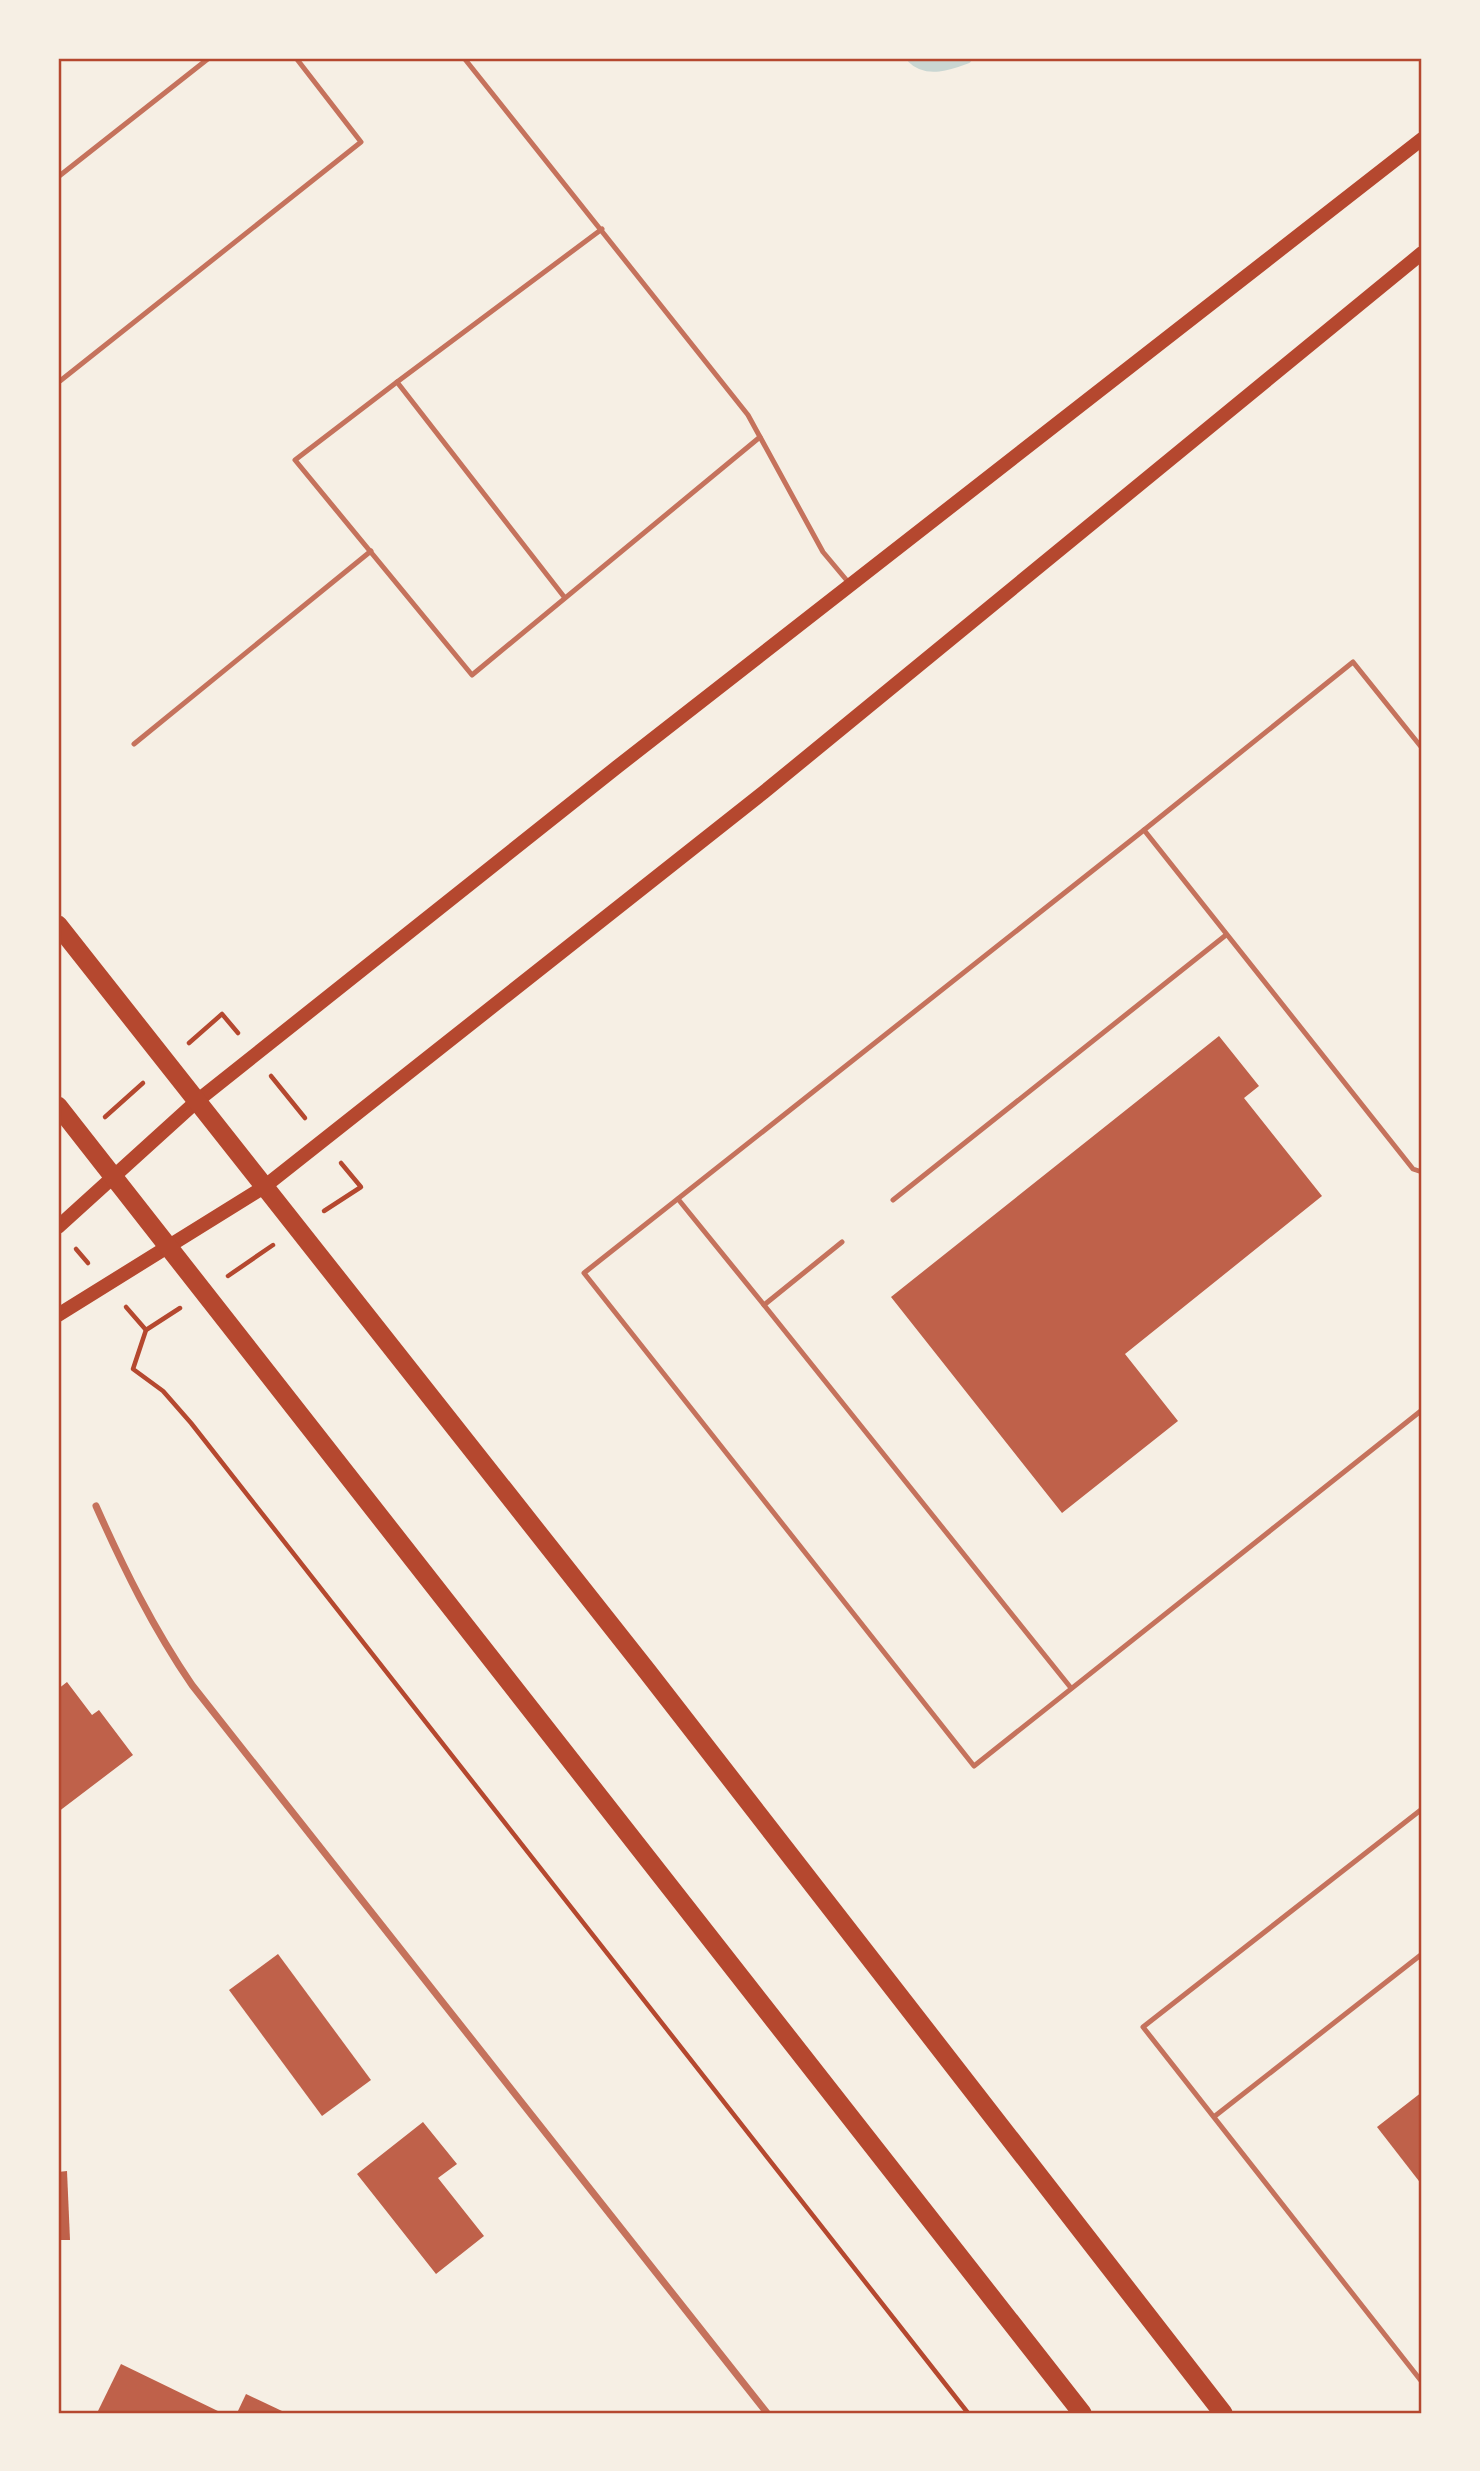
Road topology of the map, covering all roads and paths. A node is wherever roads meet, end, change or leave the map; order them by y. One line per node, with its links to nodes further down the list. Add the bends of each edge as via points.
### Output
1 (209, 58): 5 (lane)
2 (296, 58): 8 (lane, via 361,142 60,381)
3 (464, 58): 6 (lane)
4 (1422, 139): 12 (main road)
5 (58, 177)
6 (602, 229): 9 (lane); 10 (lane, via 748,415)
7 (1422, 253): 24 (main road, via 775,783)
8 (58, 378)
9 (397, 382): 11 (lane, via 295,460); 13 (lane)
10 (760, 437): 12 (lane, via 823,552); 13 (lane)
11 (371, 551): 13 (lane, via 472,675); 14 (lane)
12 (851, 585): 19 (main road)
13 (565, 598)
14 (134, 744)
15 (1422, 748): 16 (lane, via 1353,662)
16 (1144, 830): 18 (lane); 28 (lane)
17 (58, 925): 20 (highway)
18 (1226, 935): 25 (lane, via 1413,1169); 29 (lane)
19 (255, 1055): 20 (path, via 222,1014); 21 (main road); 24 (path)
20 (166, 1062): 21 (highway); 23 (path)
21 (197, 1101): 26 (main road); 27 (highway)
22 (58, 1107): 23 (highway)
23 (82, 1137): 26 (highway)
24 (322, 1141): 27 (main road); 31 (path, via 361,1187)
25 (1422, 1172)
26 (114, 1177): 30 (main road); 33 (highway)
27 (264, 1186): 31 (highway); 33 (main road)
28 (678, 1199): 35 (lane); 39 (lane, via 584,1273 965,1755 974,1766)
29 (893, 1200)
30 (58, 1227)
31 (297, 1229): 34 (path); 47 (highway)
32 (842, 1242): 35 (lane)
33 (167, 1246): 34 (highway); 36 (main road)
34 (203, 1292): 45 (path, via 146,1330 133,1369 163,1391 191,1423); 46 (highway)
35 (764, 1305): 39 (lane)
36 (58, 1315)
37 (1422, 1410): 39 (lane)
38 (96, 1506): 44 (street, via 162,1642 192,1685)
39 (1071, 1688)
40 (1422, 1809): 42 (lane, via 1143,2026)
41 (1422, 1954): 42 (lane)
42 (1215, 2116): 43 (lane)
43 (1422, 2382)
44 (767, 2413)
45 (968, 2413)
46 (1082, 2413)
47 (1223, 2413)

